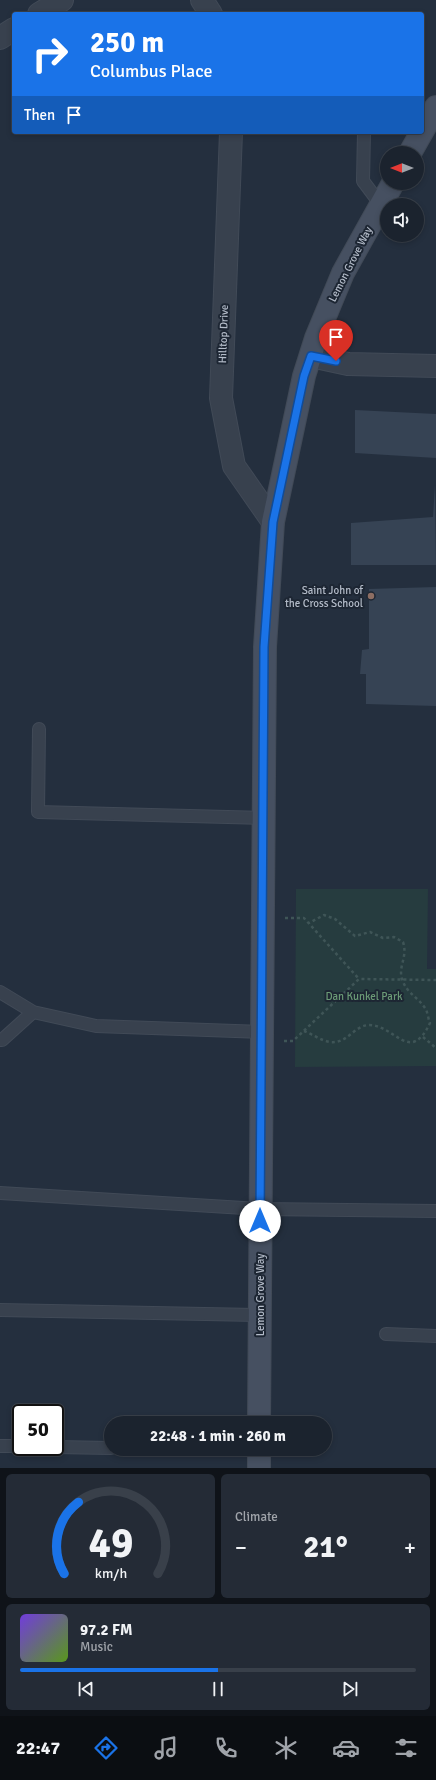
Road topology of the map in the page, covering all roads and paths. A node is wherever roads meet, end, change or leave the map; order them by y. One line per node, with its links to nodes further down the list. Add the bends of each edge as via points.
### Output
1 (62, 0): 3 (street)
2 (202, 0): 4 (street)
3 (42, 12)
4 (210, 12)
5 (12, 30): 6 (street)
6 (0, 38)
7 (436, 107): 8 (main road)
8 (424, 128)
9 (231, 134): 17 (street, Hilltop Drive, via 221,398 234,466)
10 (364, 134): 13 (lane, via 363,182)
11 (421, 134): 12 (main road)
12 (414, 146)
13 (380, 204)
14 (380, 207): 15 (main road, Lemon Grove Way, via 343,273)
15 (311, 356): 16 (street, via 348,364); 17 (main road, Lemon Grove Way, via 304,376)
16 (436, 366)
17 (273, 522): 19 (main road, Lemon Grove Way, via 264,647)
18 (39, 729): 19 (lane, via 38,812)
19 (263, 818): 20 (main road, Lemon Grove Way)
20 (262, 917): 21 (path, via 304,918); 28 (main road, Lemon Grove Way)
21 (309, 923): 22 (path); 23 (path, via 324,915 335,919 355,936 370,932 383,938 394,937 403,942 406,951 400,971)
22 (359, 979): 23 (path); 27 (path)
23 (402, 980): 24 (path); 29 (path, via 408,993 425,1008 430,1023)
24 (436, 980)
25 (0, 992): 26 (lane)
26 (33, 1012): 28 (lane, via 96,1026); 30 (lane)
27 (304, 1031): 28 (path, via 293,1041); 29 (path, via 330,1042 345,1040 355,1030 369,1025 386,1030 403,1041 415,1042)
28 (262, 1037): 33 (main road, Lemon Grove Way)
29 (423, 1037): 31 (path)
30 (0, 1040)
31 (436, 1048)
32 (0, 1193): 33 (lane)
33 (260, 1209): 34 (lane); 36 (main road, Lemon Grove Way)
34 (436, 1211)
35 (0, 1310): 36 (lane)
36 (260, 1315): 39 (main road, Lemon Grove Way)
37 (386, 1334): 38 (lane)
38 (436, 1336)
39 (259, 1416)
40 (0, 1446): 41 (lane)
41 (12, 1446)
42 (64, 1447): 43 (lane)
43 (104, 1448)

